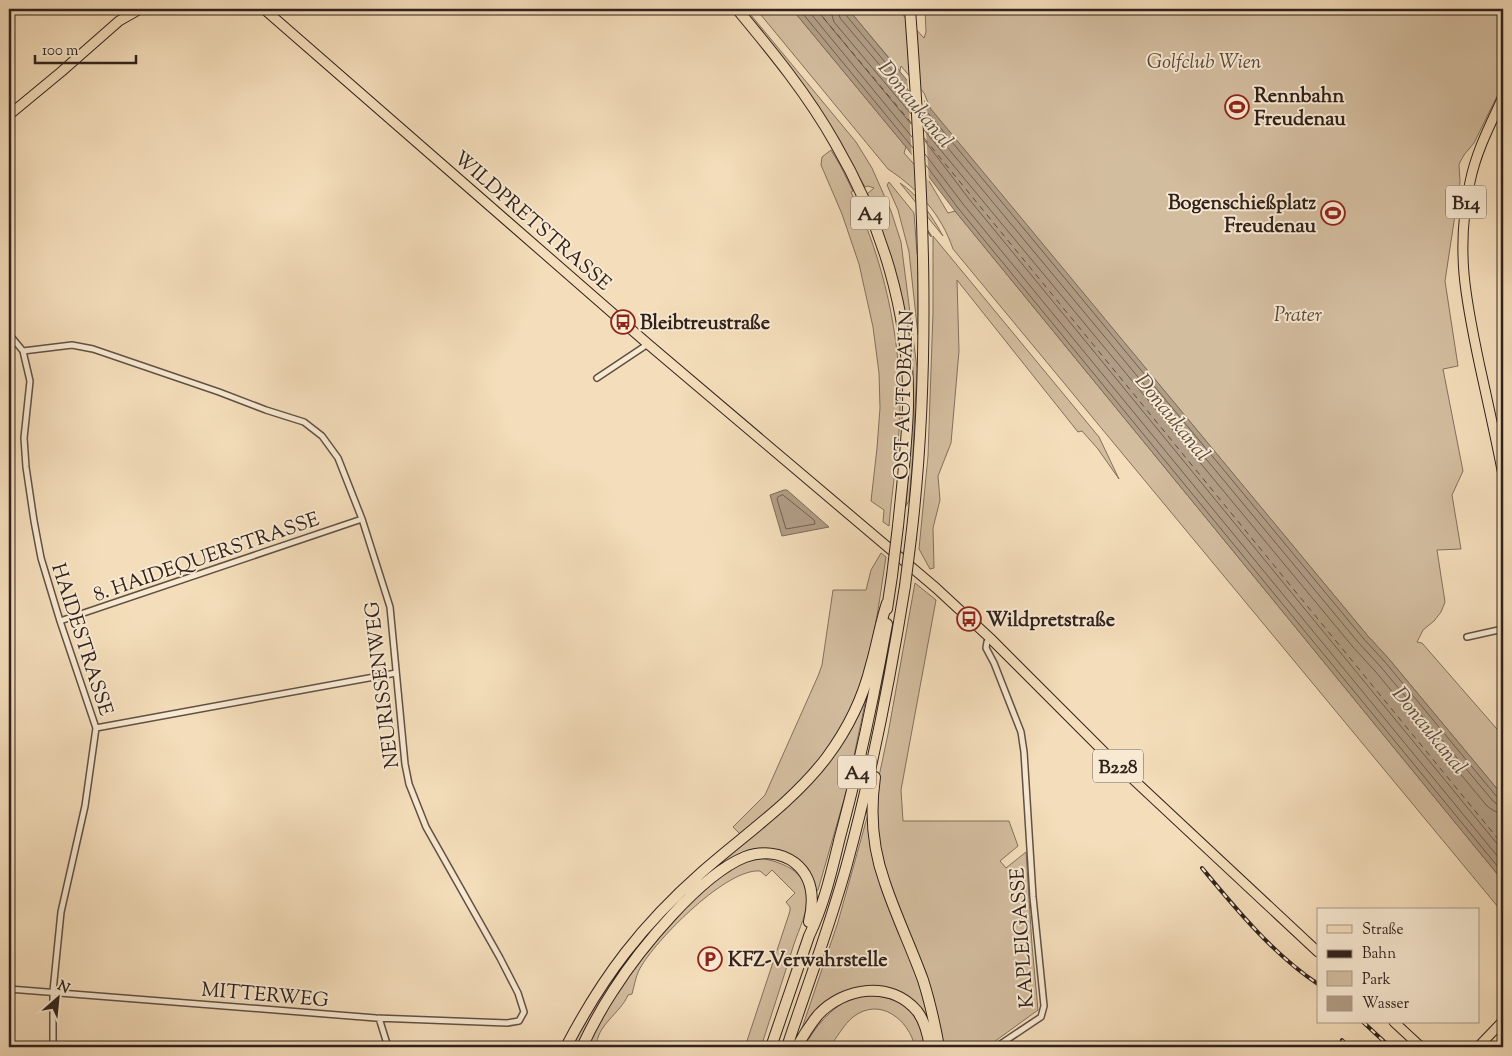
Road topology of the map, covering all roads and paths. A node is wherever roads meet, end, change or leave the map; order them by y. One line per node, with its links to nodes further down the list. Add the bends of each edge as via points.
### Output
1 (140, 9): 5 (main road)
2 (264, 9): 9 (main road, WILDPRETSTRASSE)
3 (737, 9): 14 (highway, OST AUTOBAHN / A4, bridge, via 806,98 834,141 857,183 889,270 906,356 908,405 904,470)
4 (910, 10): 21 (highway, OST AUTOBAHN / A4, bridge, via 924,254 922,407 905,586)
5 (129, 11): 7 (main road)
6 (1503, 98): 12 (main road, B14, via 1480,146 1470,181 1464,211 1462,253 1469,314)
7 (9, 115)
8 (9, 334): 10 (street, HAIDESTRASSE)
9 (648, 344): 11 (street); 18 (main road, WILDPRETSTRASSE, via 936,588)
10 (23, 351): 13 (street, NEURISSENWEG, via 72,345 93,349 304,422 322,436 338,458); 15 (street, HAIDESTRASSE, via 30,381 24,433 26,468 41,558)
11 (597, 378)
12 (1503, 475)
13 (362, 519): 15 (street, 8. HAIDEQUERSTRASSE); 19 (street, NEURISSENWEG, via 390,607)
14 (888, 603): 22 (highway, A4, via 888,621 857,773 834,862); 33 (highway, via 859,699 847,726 827,757 793,794 702,872 644,930 603,982)
15 (60, 621): 20 (street, HAIDESTRASSE)
16 (1503, 629): 17 (street)
17 (1467, 637)
18 (990, 638): 23 (main road, B228, via 1106,754); 41 (street, KAPLEIGASSE, via 986,648 1021,732 1024,752 1044,1006 1041,1017)
19 (396, 673): 20 (street); 27 (street, NEURISSENWEG, via 409,784 426,826 518,993 524,1012)
20 (96, 728): 25 (street, HAIDESTRASSE, via 85,806 61,912)
21 (878, 736): 37 (highway, A4, via 846,866); 40 (highway, via 873,788 876,851 884,882 923,980)
22 (809, 936): 30 (highway, via 812,894 802,870 792,861 774,854 746,856 710,880 670,918 626,971); 36 (highway, A4)
23 (1317, 951)
24 (9, 989): 25 (street, MITTERWEG)
25 (53, 991): 26 (street, MITTERWEG); 31 (street, HAIDESTRASSE)
26 (379, 1018): 27 (street, MITTERWEG); 32 (street)
27 (518, 1021)
28 (1503, 1021): 43 (main road)
29 (1396, 1024): 42 (main road)
30 (588, 1035): 34 (highway); 35 (highway)
31 (54, 1047)
32 (388, 1047)
33 (566, 1047)
34 (582, 1047)
35 (586, 1047)
36 (771, 1047)
37 (787, 1047)
38 (797, 1047): 39 (highway, via 819,1014 833,1003 848,995 879,990 907,1001 918,1013)
39 (930, 1047)
40 (939, 1047)
41 (996, 1047)
42 (1421, 1047)
43 (1478, 1047)

